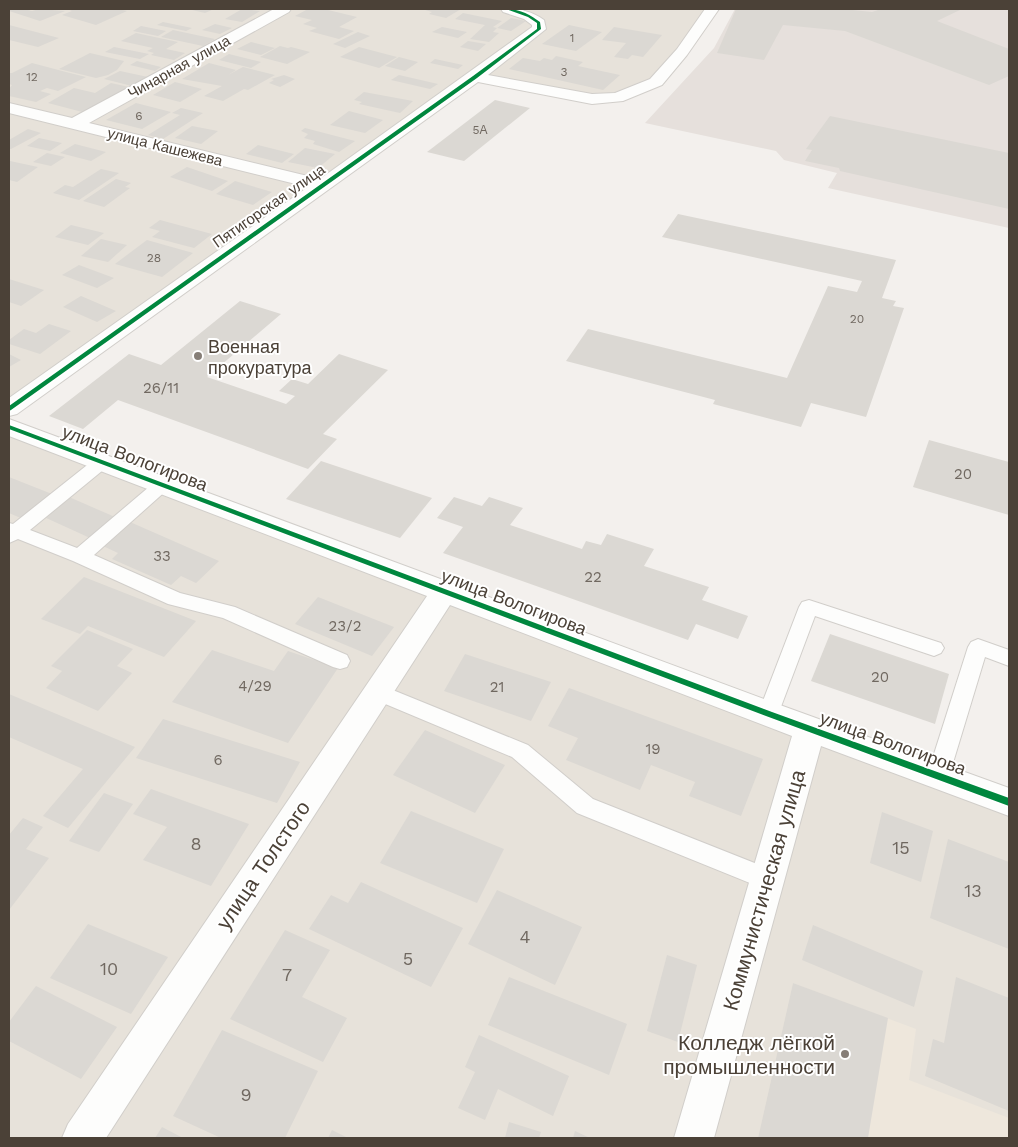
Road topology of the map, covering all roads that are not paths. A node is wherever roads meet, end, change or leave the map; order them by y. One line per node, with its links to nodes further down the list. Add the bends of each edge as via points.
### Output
1 (284, 9): 6 (street, Чинарная улица)
2 (508, 9): 4 (street, Пятигорская улица, via 529,16 539,23 539,30)
3 (712, 9): 4 (street, via 656,82 617,98 592,99)
4 (475, 77): 7 (street, Пятигорская улица)
5 (9, 108): 6 (street, улица Кашежева)
6 (74, 124): 7 (street, улица Кашежева)
7 (322, 185): 8 (street, Пятигорская улица)
8 (9, 408)
9 (9, 426): 10 (street, улица Вологирова)
10 (102, 462): 11 (street, улица Вологирова); 12 (lane)
11 (162, 485): 13 (lane); 14 (street, улица Вологирова)
12 (11, 533): 13 (lane)
13 (80, 556): 17 (lane, via 175,599 228,612)
14 (444, 592): 18 (street, улица Толстого); 19 (street, улица Вологирова)
15 (934, 648): 19 (lane, via 808,607)
16 (1009, 658): 21 (lane, via 978,647)
17 (340, 660)
18 (378, 692): 23 (lane, via 520,751 585,806); 24 (street, улица Толстого)
19 (769, 714): 20 (street, улица Вологирова)
20 (810, 729): 21 (street, улица Вологирова); 23 (street, Коммунистическая улица)
21 (938, 776): 22 (street, улица Вологирова)
22 (1009, 802)
23 (768, 879): 25 (street, Коммунистическая улица)
24 (82, 1138)
25 (694, 1138)

